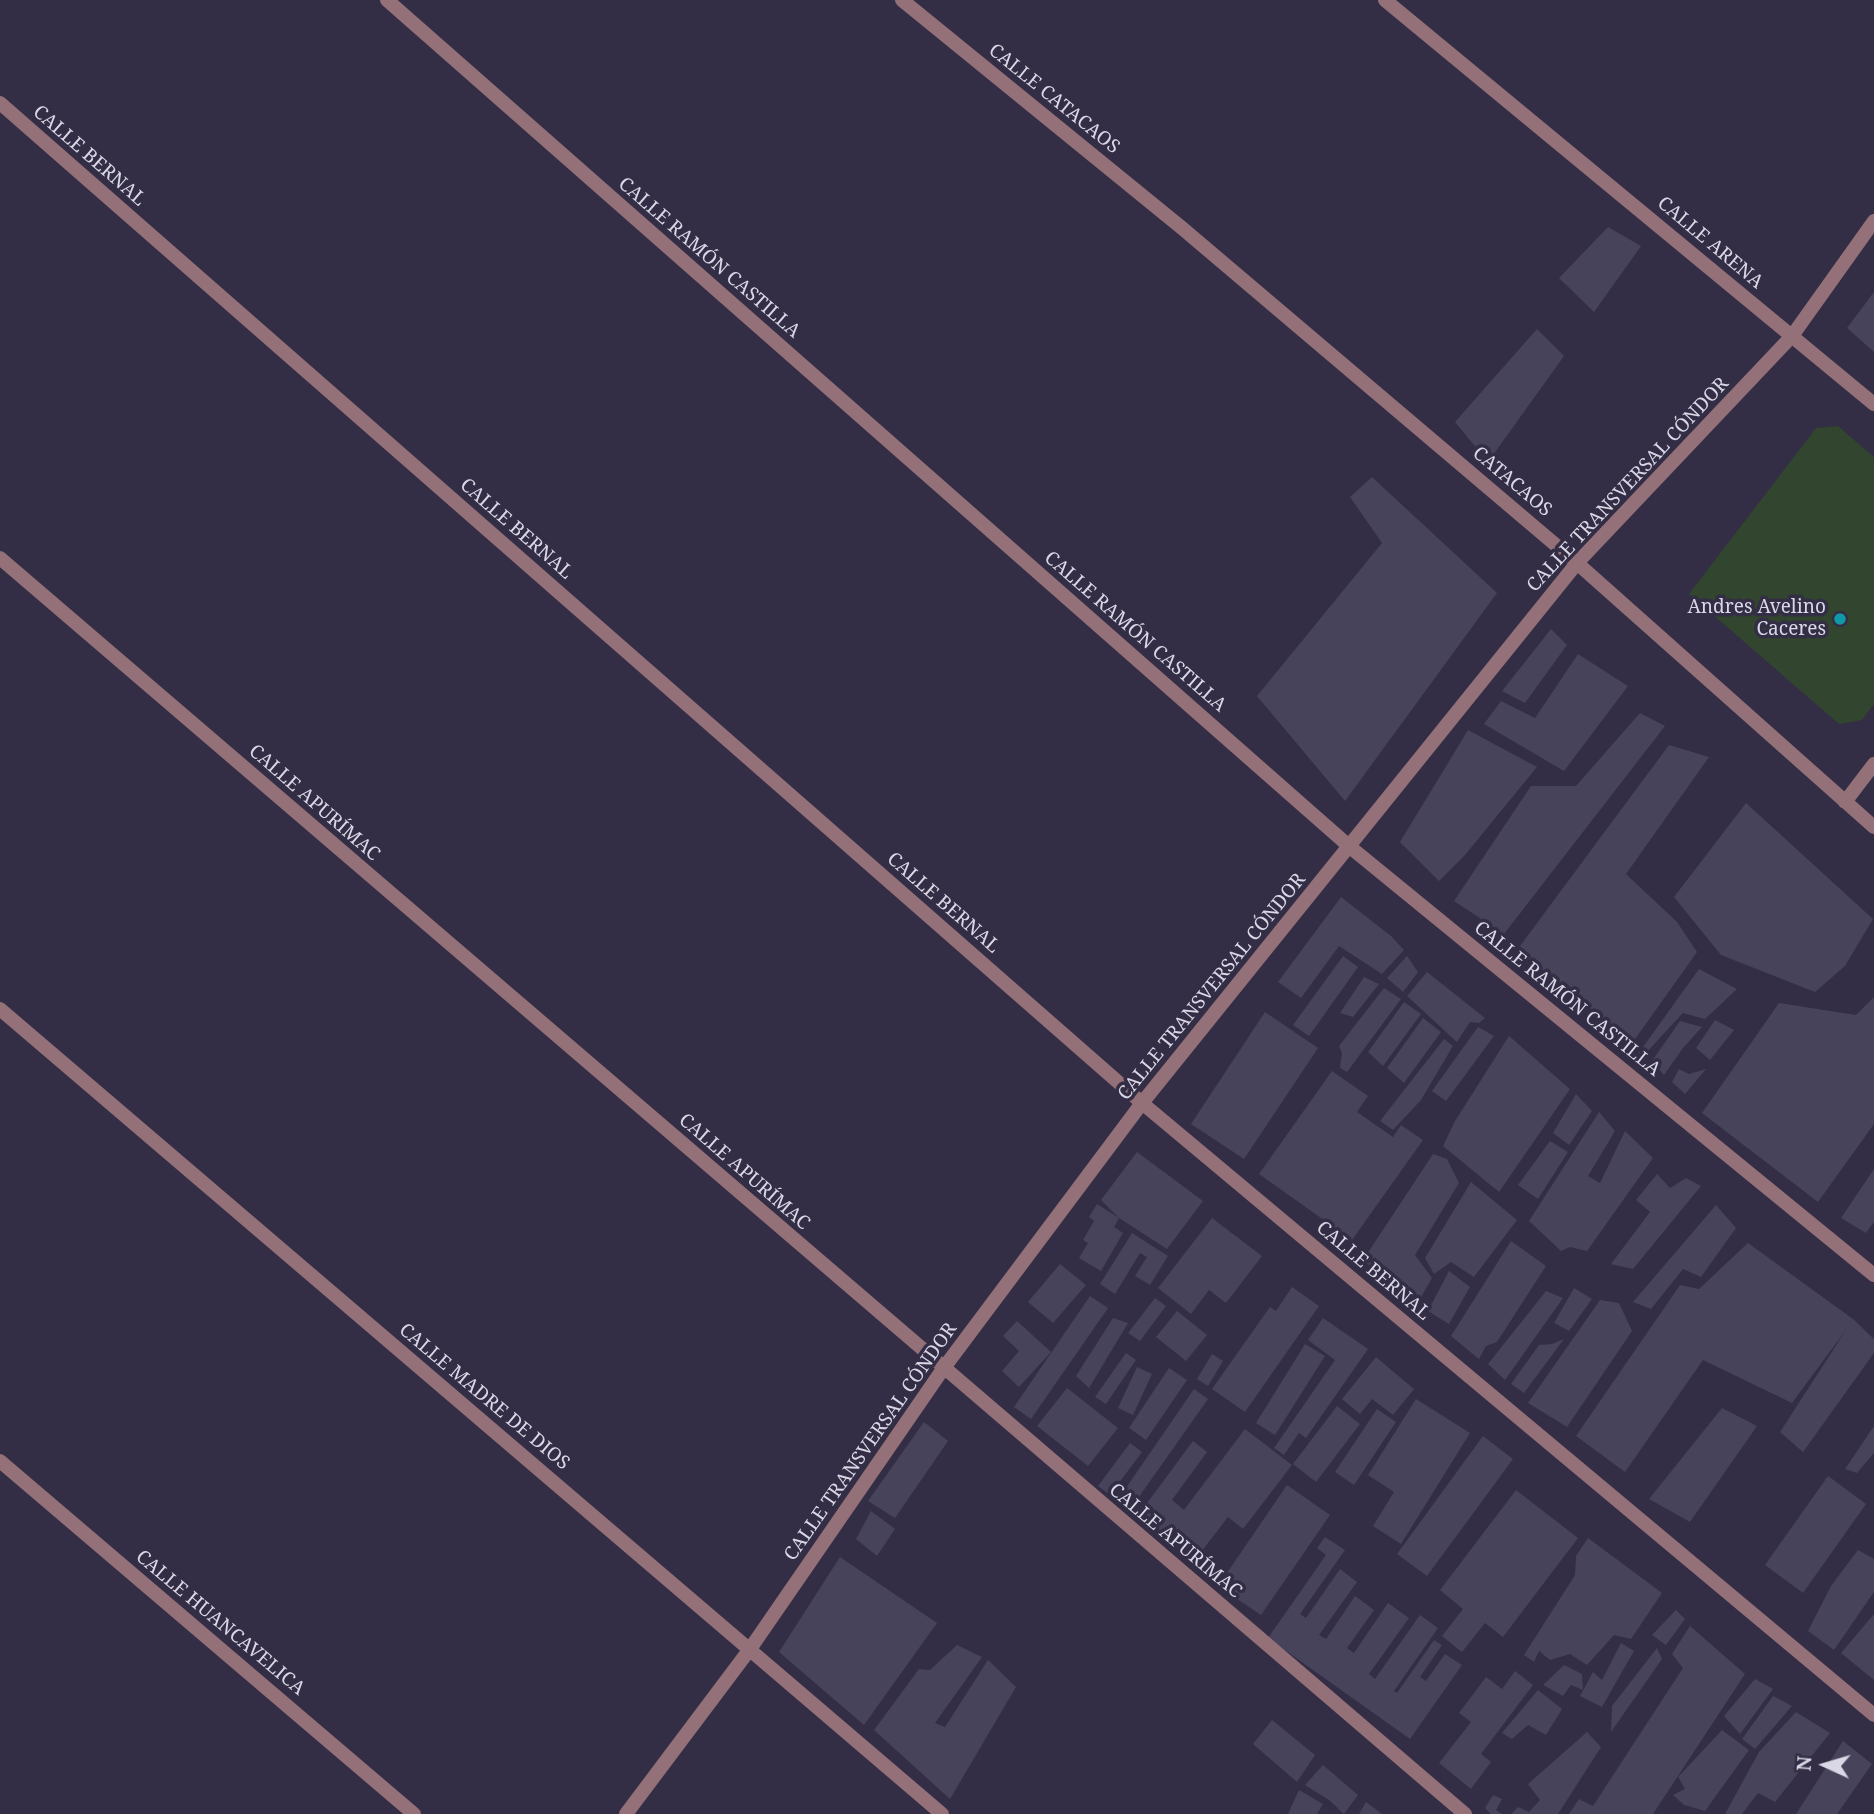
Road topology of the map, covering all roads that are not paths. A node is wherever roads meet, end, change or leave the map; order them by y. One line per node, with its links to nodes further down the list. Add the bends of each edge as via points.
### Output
1 (387, 0): 14 (street, CALLE RAMÓN CASTILLA)
2 (902, 0): 6 (street, CALLE CATACAOS)
3 (1385, 0): 7 (street, CALLE ARENA)
4 (0, 103): 16 (street, CALLE BERNAL)
5 (1874, 221): 7 (street, CALLE TRANSVERSAL CÓNDOR)
6 (1182, 228): 10 (street, CATACAOS)
7 (1792, 336): 8 (street, CALLE ARENA); 10 (street, CALLE TRANSVERSAL CÓNDOR)
8 (1874, 404)
9 (0, 558): 18 (street, CALLE APURÍMAC)
10 (1577, 563): 12 (street, CATACAOS); 14 (street, CALLE TRANSVERSAL CÓNDOR)
11 (1874, 764): 12 (street)
12 (1845, 802): 13 (street, CATACAOS)
13 (1874, 827)
14 (1350, 846): 16 (street, CALLE TRANSVERSAL CÓNDOR); 17 (street, CALLE RAMÓN CASTILLA)
15 (0, 1009): 20 (street, CALLE MADRE DE DIOS)
16 (1142, 1103): 18 (street, CALLE TRANSVERSAL CÓNDOR); 21 (street, CALLE BERNAL)
17 (1874, 1275)
18 (943, 1369): 20 (street, CALLE TRANSVERSAL CÓNDOR); 25 (street, CALLE APURÍMAC)
19 (0, 1461): 22 (street, CALLE HUANCAVELICA)
20 (750, 1649): 23 (street, CALLE TRANSVERSAL CÓNDOR); 24 (street, CALLE MADRE DE DIOS)
21 (1874, 1715)
22 (414, 1814)
23 (626, 1814)
24 (942, 1814)
25 (1465, 1814)

